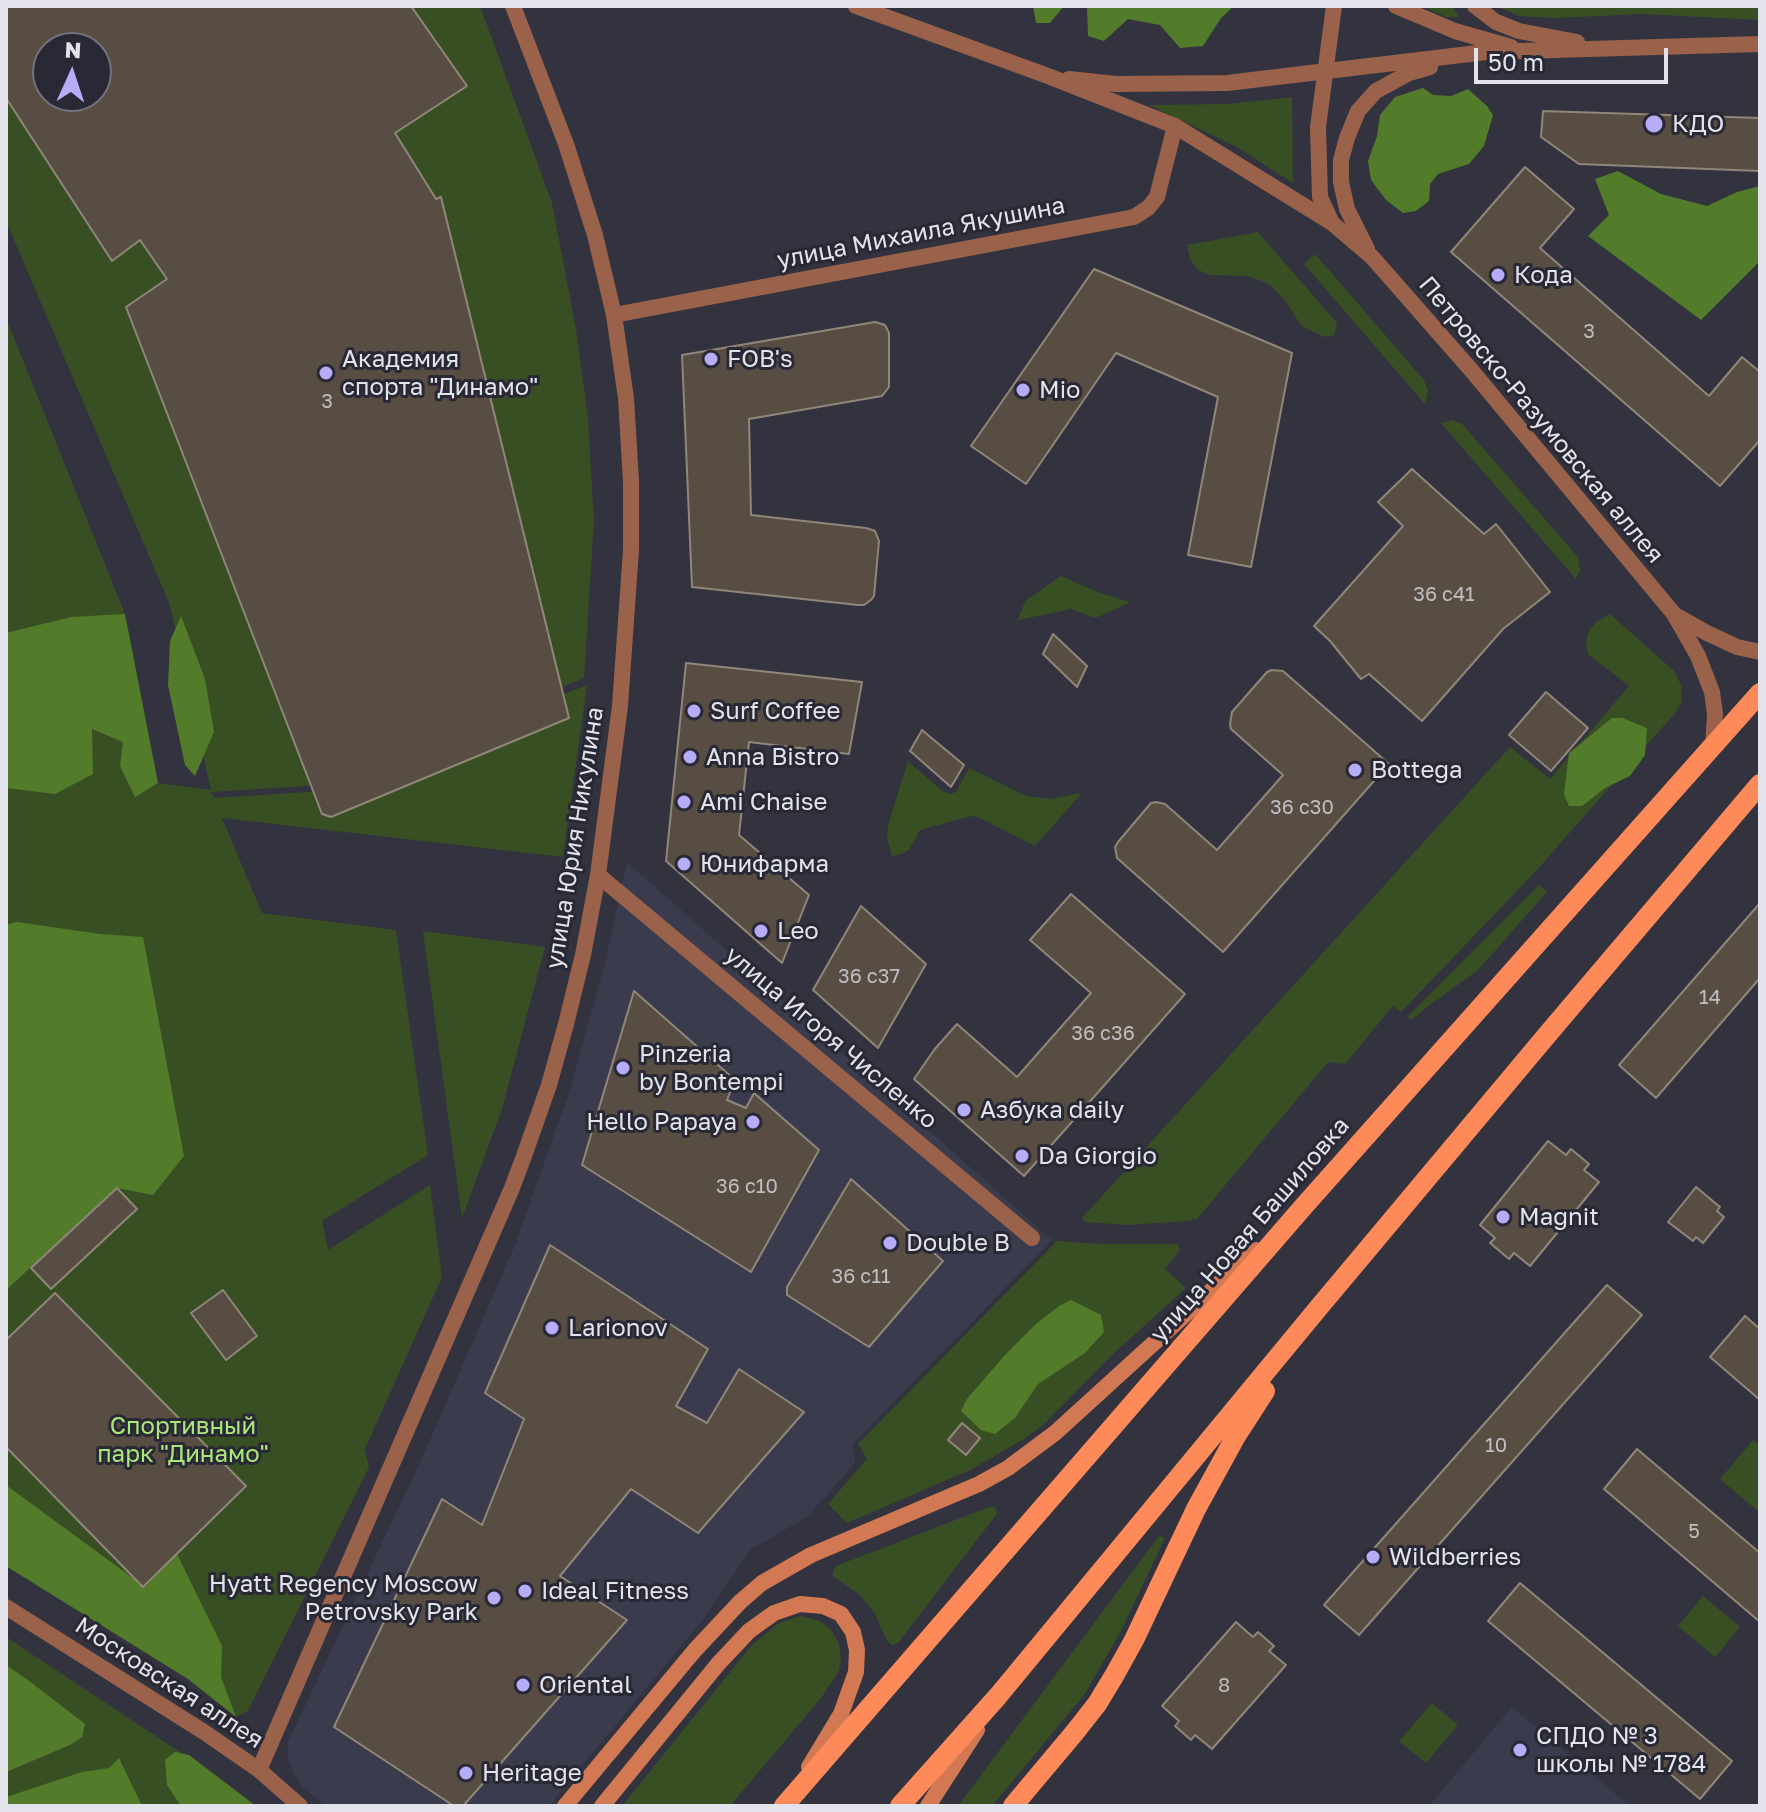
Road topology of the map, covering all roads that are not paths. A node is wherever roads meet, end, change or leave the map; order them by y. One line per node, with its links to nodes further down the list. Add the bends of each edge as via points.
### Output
1 (856, 6): 11 (street, Петровско-Разумовская аллея)
2 (1334, 6): 10 (street)
3 (1396, 6): 8 (street, via 1455,31)
4 (1475, 6): 7 (street, via 1519,31)
5 (515, 8): 15 (street, улица Юрия Никулина, via 566,144)
6 (1760, 44): 7 (street)
7 (1607, 48): 8 (street)
8 (1524, 50): 9 (street)
9 (1486, 52): 10 (street, Петровско-Разумовская аллея); 14 (street, Петровско-Разумовская аллея, via 1409,73 1376,91 1358,111 1341,160 1341,182 1347,209)
10 (1325, 72): 11 (street, Петровско-Разумовская аллея, via 1174,84); 13 (street, via 1318,169 1320,197)
11 (1048, 76): 12 (street, Петровско-Разумовская аллея)
12 (1175, 126): 13 (street, Петровско-Разумовская аллея); 15 (street, улица Михаила Якушина, via 1157,197 1134,217)
13 (1332, 223): 14 (street, Петровско-Разумовская аллея)
14 (1372, 257): 16 (street, Петровско-Разумовская аллея)
15 (614, 315): 21 (street, улица Юрия Никулина, via 626,398 631,550 620,706)
16 (1674, 614): 17 (street, Петровско-Разумовская аллея, via 1737,647); 19 (street, Петровско-Разумовская аллея, via 1712,692)
17 (1760, 652)
18 (1760, 693): 19 (main road, улица Новая Башиловка)
19 (1713, 747): 22 (main road, улица Новая Башиловка)
20 (1760, 784): 24 (main road)
21 (598, 875): 23 (street, улица Игоря Численко); 27 (street, улица Юрия Никулина, via 566,1024 520,1167)
22 (1304, 1206): 28 (main road, улица Новая Башиловка); 30 (main road, via 1055,1433 1008,1468 811,1555 762,1583 695,1650)
23 (1032, 1238)
24 (1315, 1312): 26 (main road); 34 (main road, via 1236,1436 1103,1694)
25 (6, 1607): 27 (street, Московская аллея)
26 (998, 1696): 32 (main road); 33 (main road)
27 (259, 1770): 29 (street, Московская аллея)
28 (787, 1802): 31 (main road, via 841,1714 856,1672 853,1632 841,1614 823,1606 800,1604 774,1613 749,1631)
29 (300, 1806)
30 (565, 1806)
31 (602, 1806)
32 (900, 1806)
33 (928, 1806)
34 (1013, 1806)

